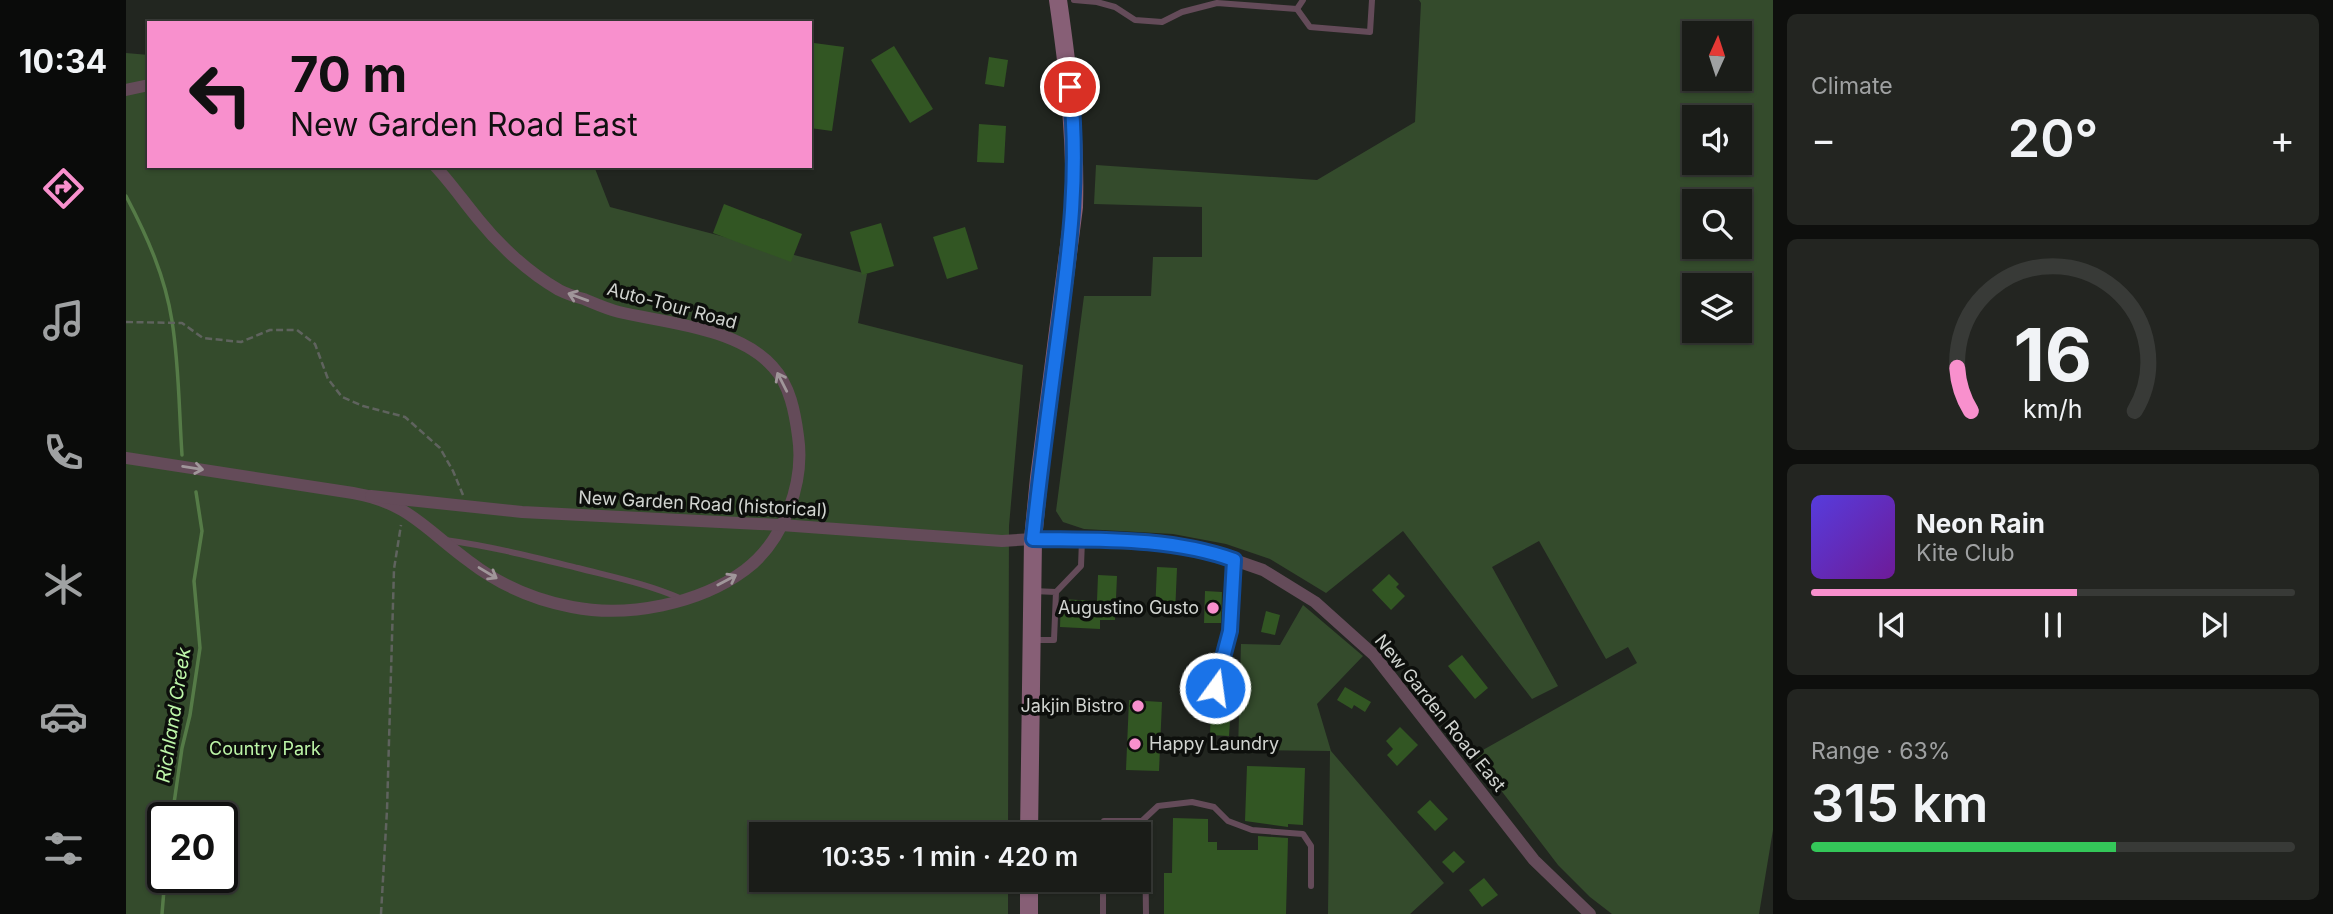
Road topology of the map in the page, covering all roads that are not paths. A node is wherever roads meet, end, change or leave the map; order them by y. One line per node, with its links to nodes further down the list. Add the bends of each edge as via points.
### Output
1 (1058, 0): 13 (main road, via 1072,103 1074,207)
2 (1074, 0): 5 (lane, via 1097,2 1135,19 1162,22 1217,3)
3 (1303, 0): 5 (lane)
4 (1372, 0): 5 (lane, via 1370,32 1310,27)
5 (1297, 9)
6 (147, 85): 7 (street)
7 (126, 90)
8 (437, 168): 11 (street, Auto-Tour Road, one-way to 8, via 795,493 800,451 792,403 773,366 734,340 616,311 561,291 503,246)
9 (126, 458): 10 (street, Auto-Tour Road, one-way to 10)
10 (371, 496): 11 (street, New Garden Road (historical), via 522,512); 12 (street, Auto-Tour Road, via 406,511)
11 (781, 525): 13 (street, New Garden Road (historical), via 1002,541); 18 (street, Auto-Tour Road, one-way to 11, via 746,569)
12 (439, 539): 18 (lane, via 521,553 629,580); 18 (street, Auto-Tour Road, one-way to 18, via 521,593 573,607 619,611)
13 (1033, 539): 14 (street, New Garden Road East); 16 (main road)
14 (1082, 540): 15 (street, New Garden Road East, via 1175,545); 17 (lane, via 1081,566)
15 (1234, 560): 20 (lane, via 1230,631); 30 (street, New Garden Road East, via 1263,570 1315,602 1374,655 1534,860)
16 (1031, 591): 17 (lane); 19 (main road)
17 (1056, 592): 19 (lane, via 1054,639)
18 (684, 600)
19 (1031, 640): 22 (main road)
20 (1215, 688)
21 (1143, 821): 23 (lane); 24 (lane, via 1158,806 1192,802 1214,807 1228,821 1252,830 1303,834 1311,846); 29 (lane)
22 (1029, 822)
23 (1104, 822)
24 (1311, 886)
25 (1029, 892): 27 (main road)
26 (1103, 892): 28 (lane)
27 (1029, 914)
28 (1103, 914)
29 (1146, 914)
30 (1590, 914)

